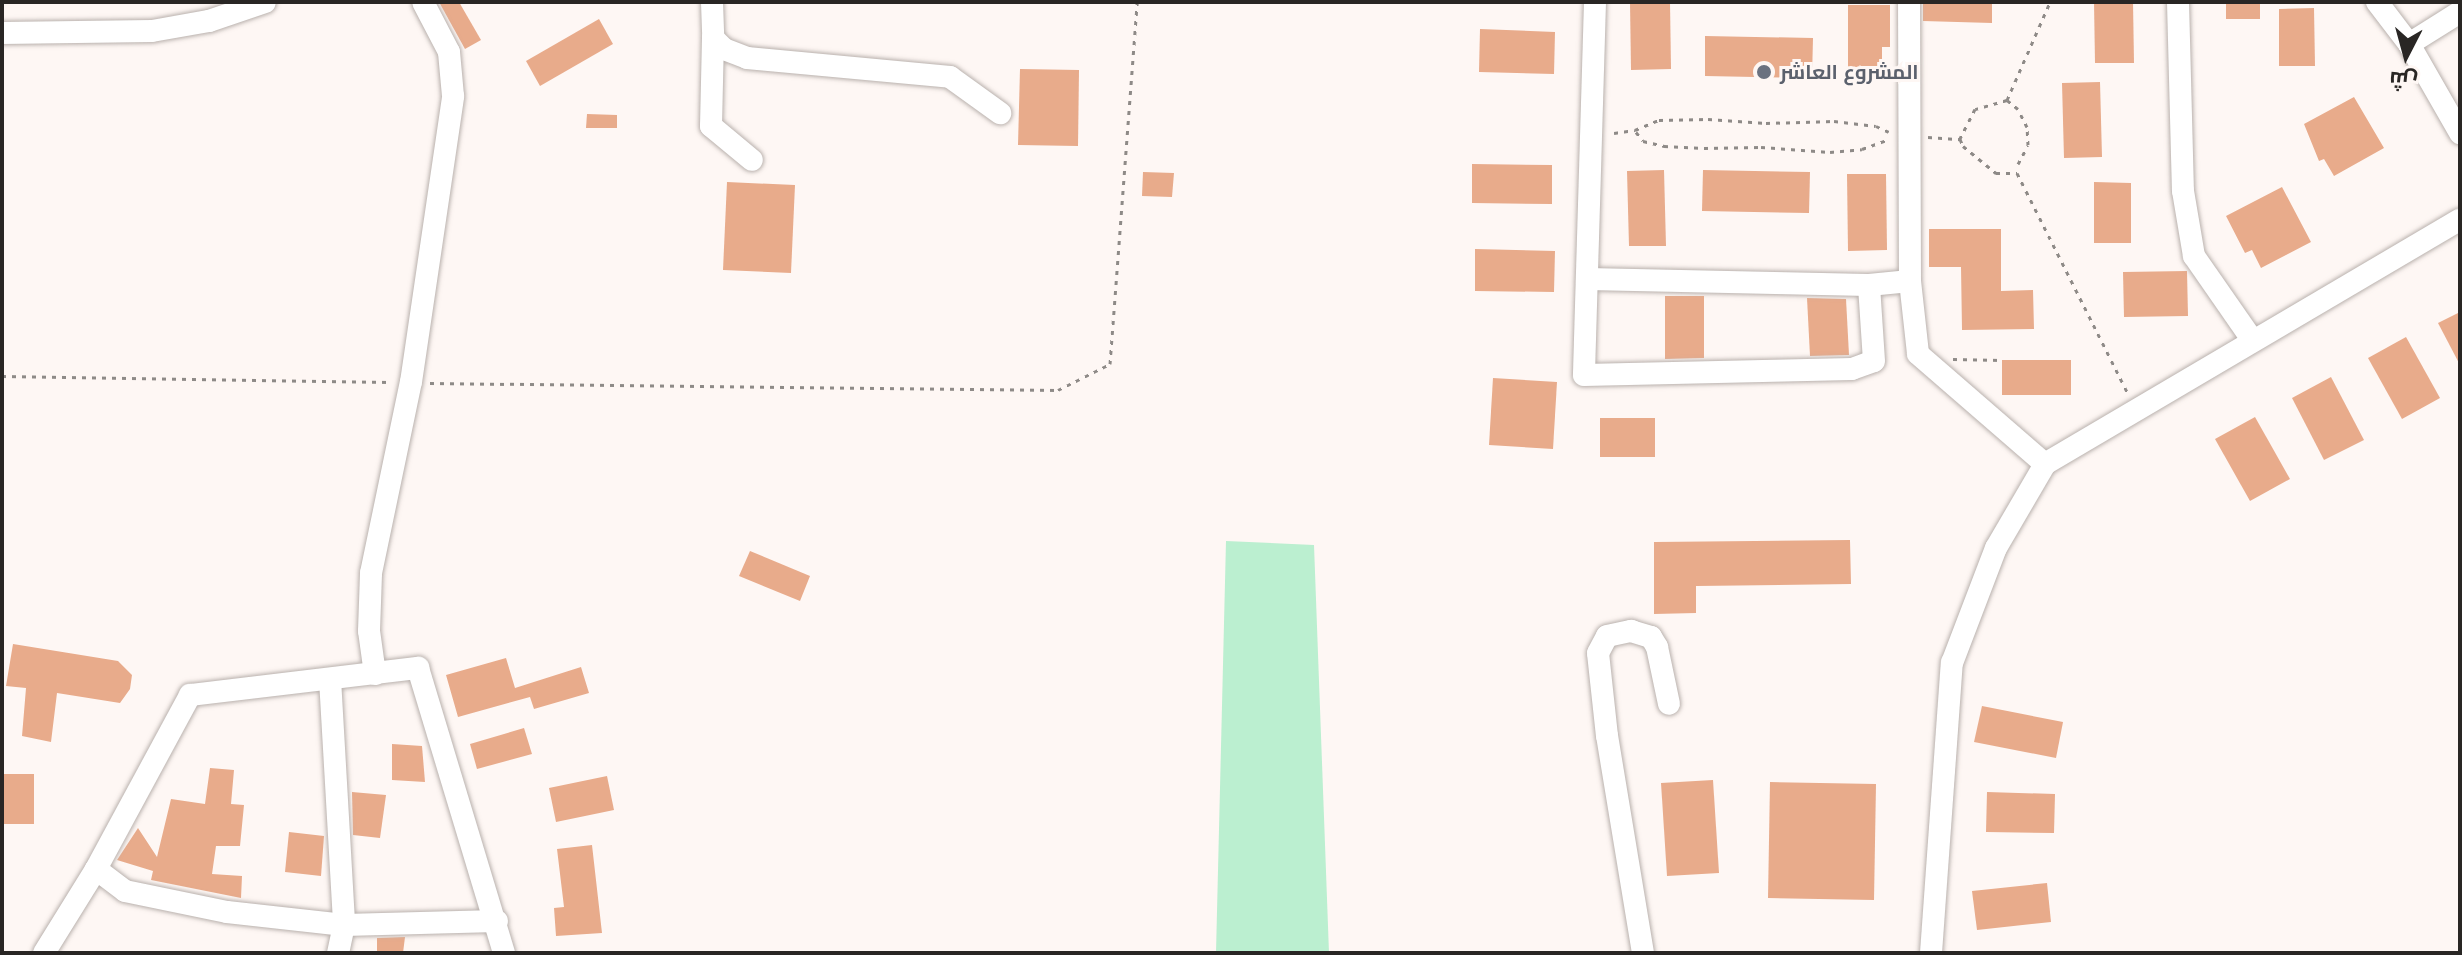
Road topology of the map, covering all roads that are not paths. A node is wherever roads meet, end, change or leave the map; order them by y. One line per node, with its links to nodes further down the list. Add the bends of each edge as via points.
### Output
1 (265, 2): 9 (street, via 209,21 152,31)
2 (423, 2): 21 (street, via 449,52 453,96 411,382 371,573 369,631)
3 (712, 2): 10 (street)
4 (1595, 2): 16 (street)
5 (1909, 2): 17 (street)
6 (2178, 2): 19 (street, via 2183,191 2194,256)
7 (2377, 2): 11 (street)
8 (2460, 12): 11 (street)
9 (2, 33)
10 (713, 38): 12 (street, via 747,58 950,77); 14 (street, via 711,126)
11 (2409, 44): 13 (street)
12 (1000, 113)
13 (2460, 133)
14 (752, 160)
15 (2460, 220): 19 (street)
16 (1587, 279): 18 (street); 18 (street, via 1584,375 1852,369 1874,361)
17 (1910, 281): 18 (street); 20 (street, via 1918,354)
18 (1869, 285)
19 (2253, 341): 20 (street)
20 (2045, 464): 31 (street, via 1996,548 1952,663)
21 (375, 674): 22 (street); 25 (street, via 418,668)
22 (330, 679): 24 (street, via 190,695); 26 (street)
23 (1669, 704): 30 (street, via 1651,637 1631,631 1607,636 1598,653 1607,736)
24 (96, 869): 26 (street, via 125,891 227,912); 27 (street)
25 (497, 921): 26 (street); 29 (street)
26 (344, 925): 28 (street)
27 (44, 953)
28 (338, 953)
29 (504, 953)
30 (1643, 953)
31 (1931, 953)

